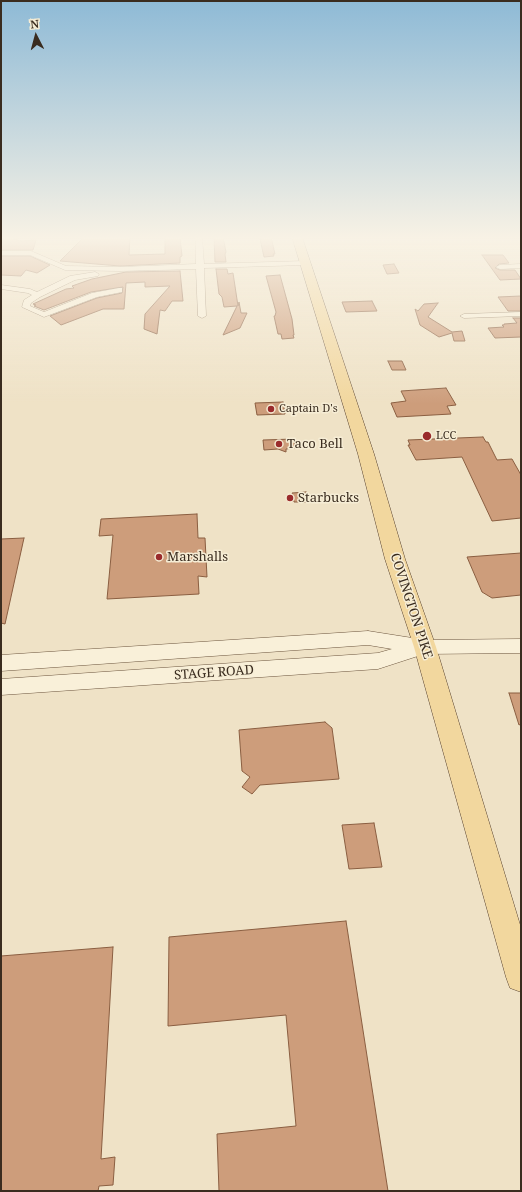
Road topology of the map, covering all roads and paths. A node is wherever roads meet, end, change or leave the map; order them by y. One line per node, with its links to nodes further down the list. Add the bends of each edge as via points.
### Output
1 (34, 293): 6 (street)
2 (40, 293): 6 (street)
3 (106, 293): 6 (street, via 44,315 26,307 27,302)
4 (201, 293): 8 (street)
5 (314, 293): 11 (main road, COVINGTON PIKE, via 366,454 395,559)
6 (37, 294)
7 (521, 314): 9 (street)
8 (202, 316)
9 (464, 316)
10 (521, 646): 11 (main road, STAGE ROAD)
11 (425, 647): 12 (main road, STAGE ROAD, via 368,638); 13 (main road, STAGE ROAD, via 378,661); 14 (main road, COVINGTON PIKE)
12 (1, 663)
13 (1, 687)
14 (521, 977)

